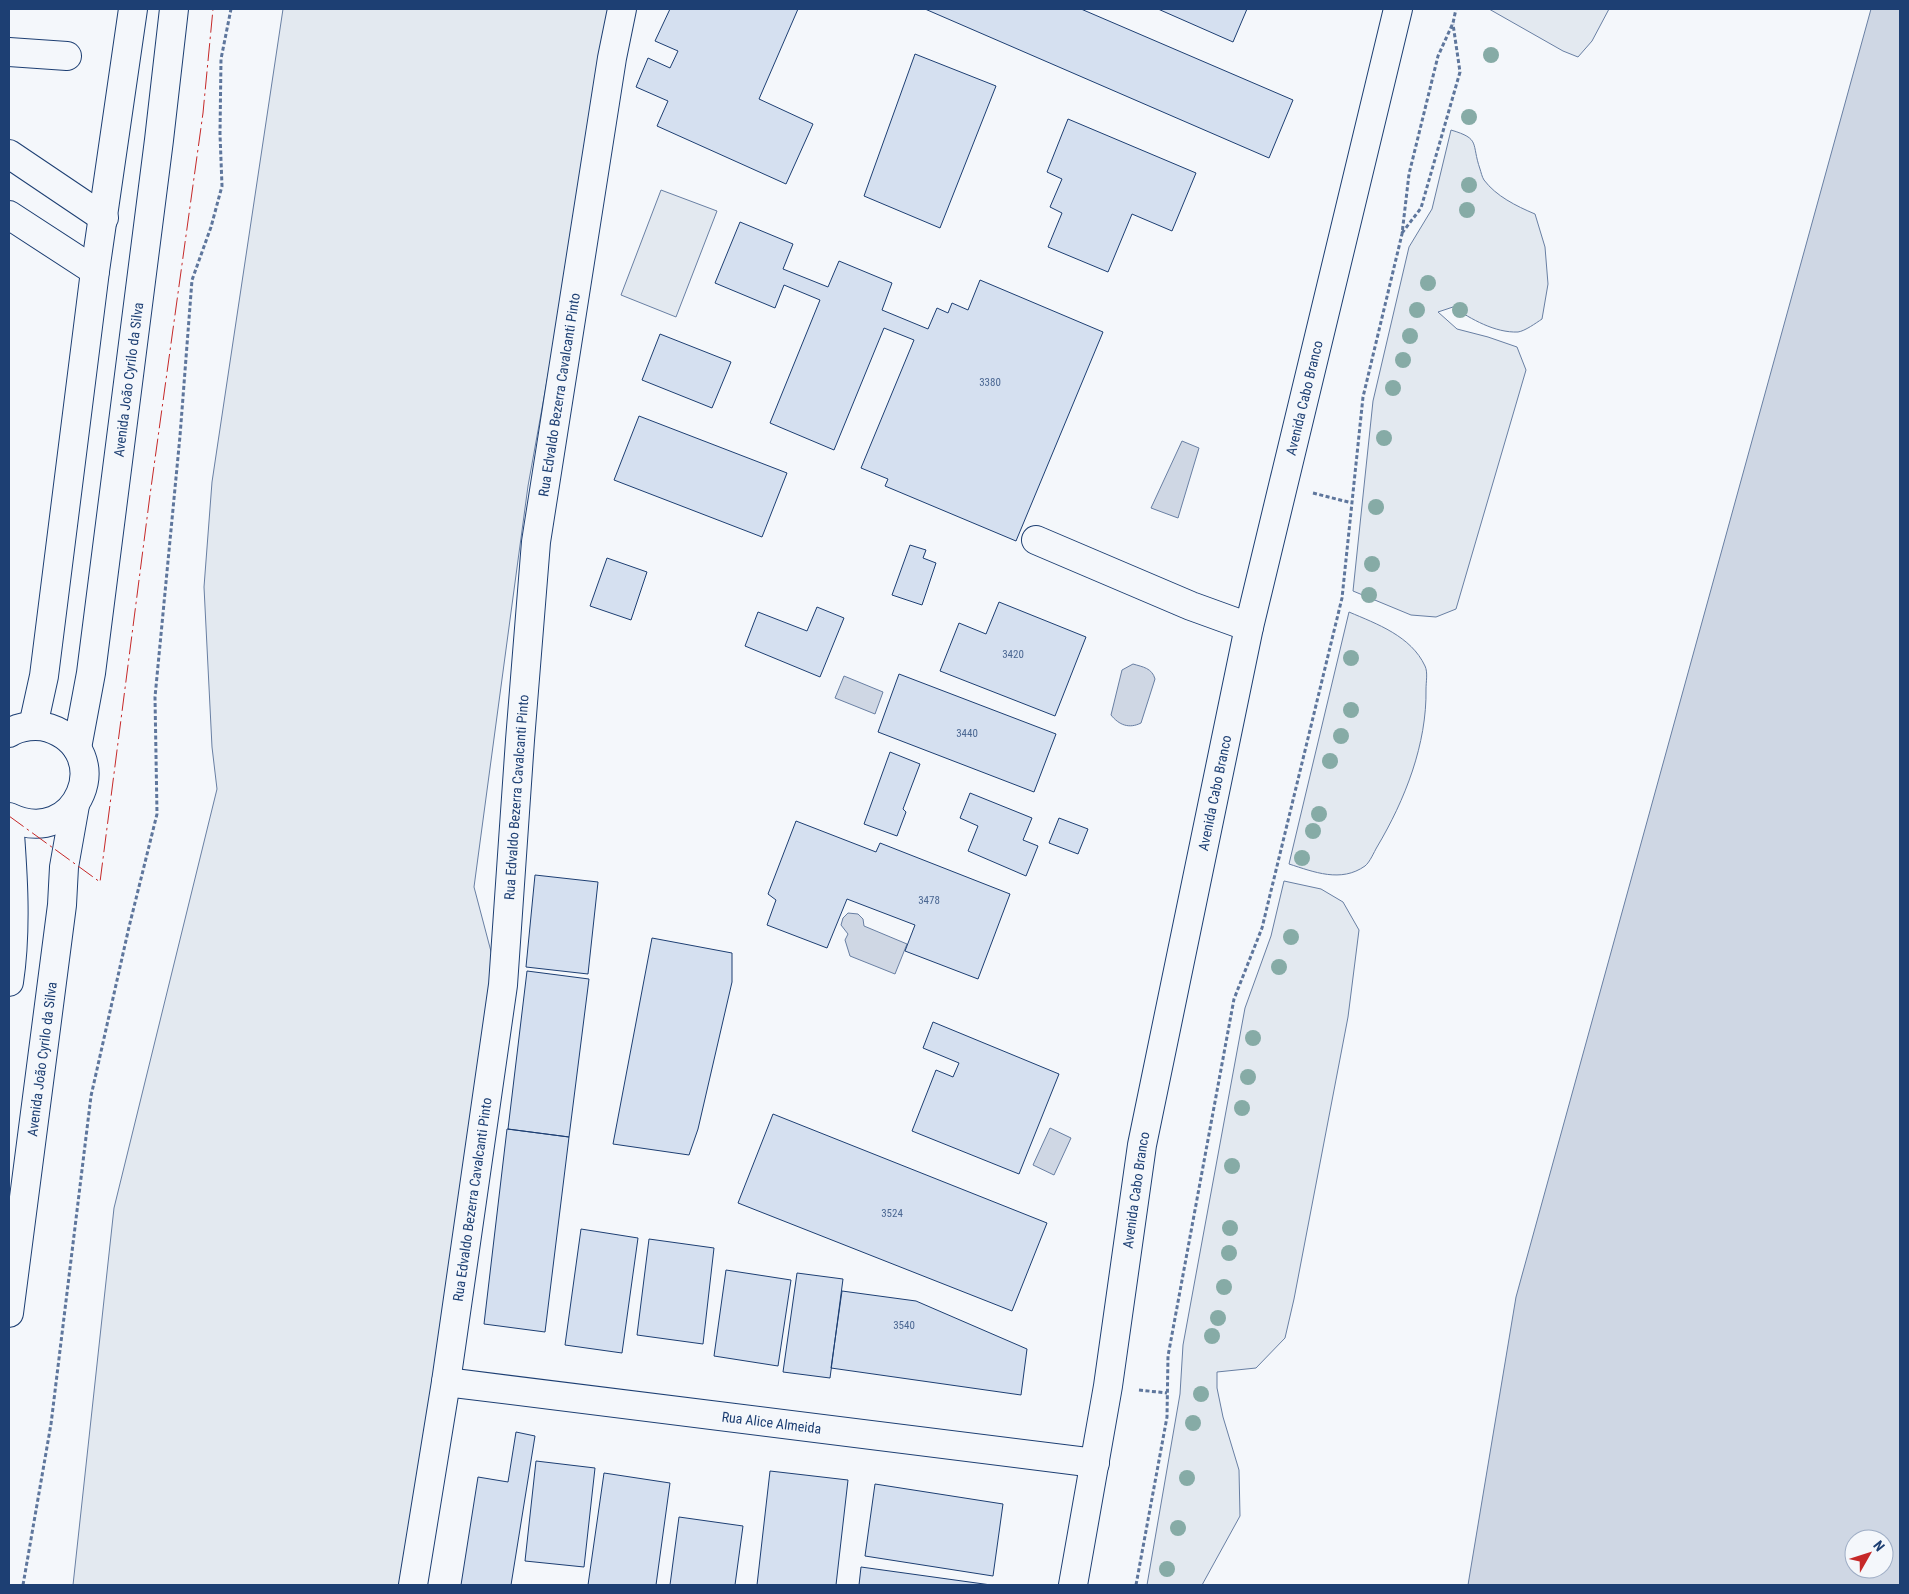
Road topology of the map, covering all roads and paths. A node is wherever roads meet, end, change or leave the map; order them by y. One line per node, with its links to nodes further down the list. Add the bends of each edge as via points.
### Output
1 (133, 9): 12 (main road)
2 (174, 9): 20 (main road, Avenida João Cyrilo da Silva, via 91,673)
3 (231, 9): 27 (path, via 221,59 222,186 191,289 155,697 158,814 91,1096 51,1424)
4 (622, 9): 25 (main road, Rua Edvaldo Bezerra Cavalcanti Pinto, via 536,542 502,985)
5 (1398, 9): 15 (main road, Avenida Cabo Branco)
6 (1456, 9): 7 (path)
7 (1453, 23): 13 (path, via 1438,56 1409,174); 13 (path, via 1460,72 1421,208)
8 (9, 52): 9 (main road)
9 (67, 56)
10 (9, 154): 12 (main road)
11 (9, 215): 14 (main road)
12 (104, 218): 14 (main road)
13 (1402, 234): 16 (path, via 1363,397)
14 (96, 271): 19 (main road, via 44,676)
15 (1283, 485): 16 (path); 18 (main road, Avenida Cabo Branco)
16 (1352, 503): 30 (path, via 1342,598 1262,928 1234,999 1168,1356 1167,1417)
17 (1036, 540): 18 (main road)
18 (1249, 627): 26 (main road, Avenida Cabo Branco, via 1142,1145)
19 (15, 730): 20 (main road, via 46,727 69,738)
20 (77, 748): 21 (main road, Avenida João Cyrilo da Silva, via 85,777)
21 (75, 805): 22 (main road, via 64,816 50,822 36,824); 24 (main road, Avenida João Cyrilo da Silva, via 64,867 62,905)
22 (9, 818): 23 (main road, via 13,910)
23 (9, 982)
24 (9, 1313)
25 (446, 1382): 26 (main road, Rua Alice Almeida); 28 (main road, Rua Edvaldo Bezerra Cavalcanti Pinto)
26 (1096, 1463): 29 (main road, Avenida Cabo Branco)
27 (23, 1585)
28 (413, 1585)
29 (1073, 1585)
30 (1136, 1585)

